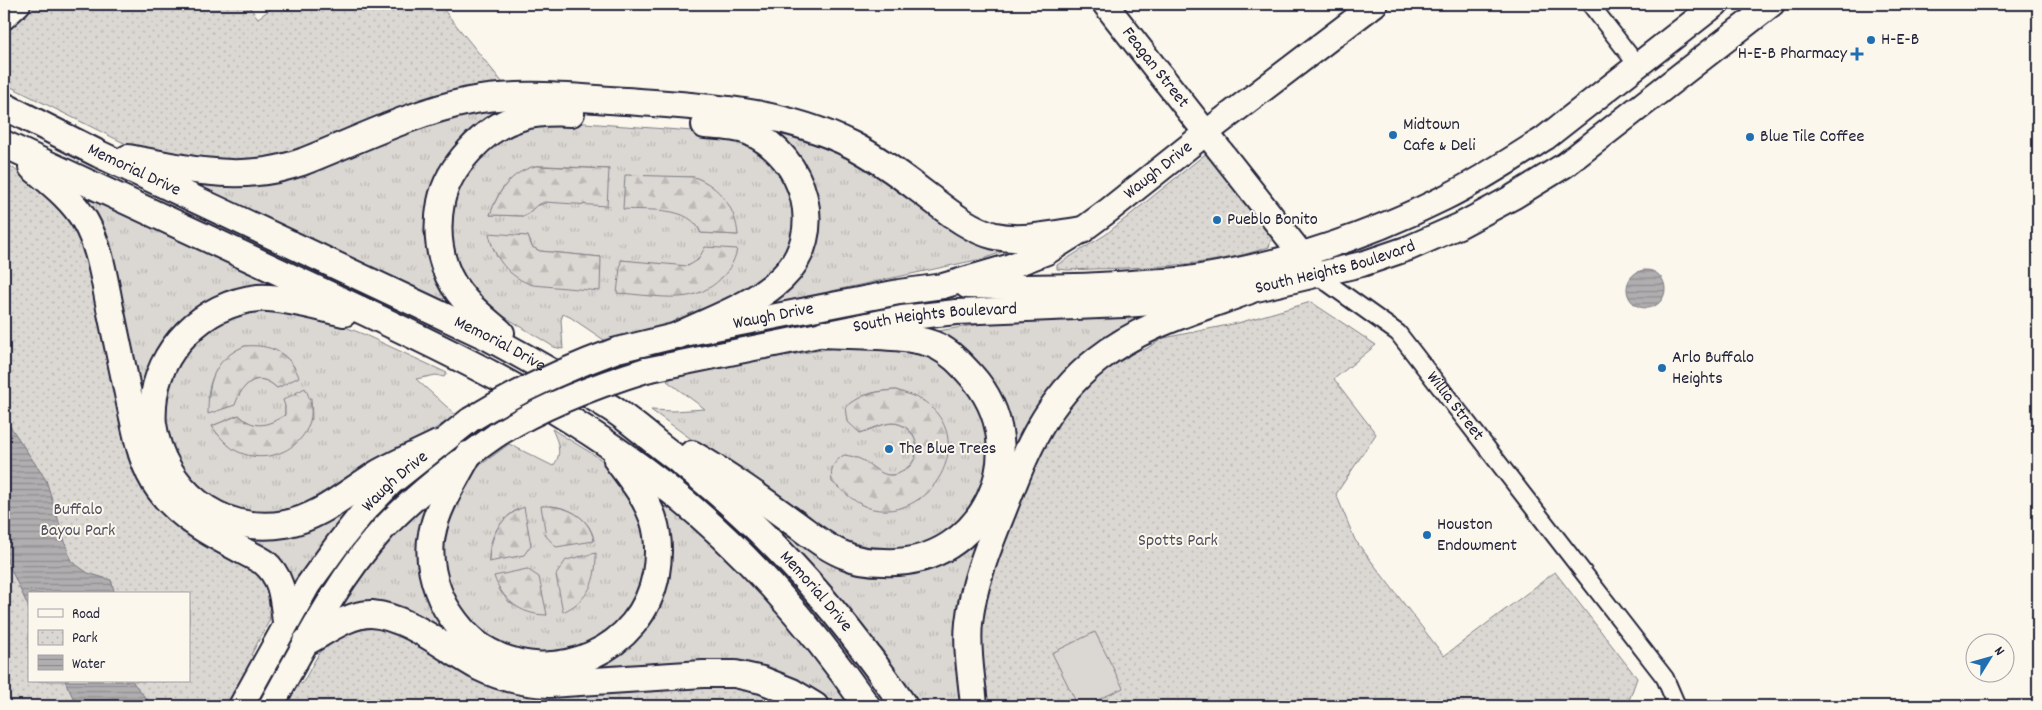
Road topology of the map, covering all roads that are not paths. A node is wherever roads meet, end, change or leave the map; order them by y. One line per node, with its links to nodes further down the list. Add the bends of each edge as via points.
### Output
1 (18, 4): 7 (main road)
2 (1105, 4): 12 (main road, Feagan Street)
3 (1375, 4): 12 (main road, Waugh Drive)
4 (1590, 4): 8 (street)
5 (1716, 4): 8 (main road, South Heights Boulevard)
6 (1772, 4): 9 (main road, South Heights Boulevard)
7 (4, 17)
8 (1638, 66): 9 (main road); 15 (main road, South Heights Boulevard)
9 (1657, 91): 16 (main road, South Heights Boulevard, via 1565,165)
10 (4, 93): 11 (main road)
11 (14, 111): 14 (main road, Memorial Drive)
12 (1207, 132): 17 (main road, Waugh Drive); 18 (main road, Willia Street)
13 (4, 145): 22 (main road, Memorial Drive); 30 (main road, via 71,202 93,238 142,452 154,482 190,521 272,569 282,591)
14 (99, 154): 17 (main road, via 206,171 256,173 302,162 426,113 471,101 530,95 731,109 797,123 852,145 879,160 954,216 995,236 1024,238); 25 (main road, Memorial Drive, via 490,338)
15 (1517, 156): 16 (main road); 18 (main road, South Heights Boulevard, via 1445,198 1352,237)
16 (1534, 184): 19 (main road, South Heights Boulevard, via 1426,241)
17 (1082, 230): 20 (main road, Waugh Drive, via 1047,252)
18 (1301, 253): 19 (main road, Willia Street); 20 (main road, South Heights Boulevard, via 1192,279 1023,288)
19 (1318, 276): 21 (main road, South Heights Boulevard); 38 (street, Willia Street, via 1398,333 1665,678)
20 (943, 286): 24 (main road, Waugh Drive)
21 (1248, 292): 23 (main road, South Heights Boulevard, via 1196,300 1123,305 956,312 902,318); 37 (main road, via 1151,327 1124,342 1078,376 1043,422 1028,448 1010,493 973,597 969,648)
22 (385, 321): 27 (main road, Memorial Drive, via 476,365); 28 (main road, via 276,299 239,301 219,310 180,339 164,364 154,397 152,423 158,449 171,475 187,495 209,512 234,522 260,526 305,520 377,474)
23 (824, 334): 26 (main road, via 913,340 937,346 958,360 991,403 999,427 1001,453 998,475 980,518 946,549 897,563 869,562 847,556 824,544 717,469); 29 (main road, Waugh Drive, bridge, via 646,370 606,382 535,412)
24 (679, 335): 25 (main road, via 763,294 796,260 805,241 807,216 804,194 795,173 783,155 766,141 728,127 559,112 538,113 494,129 474,145 454,171 441,201 438,233 445,266 457,291 474,310); 28 (main road, Waugh Drive, bridge, via 617,350 561,371 470,420)
25 (538, 364): 26 (main road, Memorial Drive)
26 (612, 409): 36 (main road, Memorial Drive, via 679,459 787,557 835,612)
27 (604, 441): 29 (main road, via 643,496 654,520 658,552 654,585 646,606 615,643 595,655 551,666 528,665 487,651 468,636 442,601 434,579 431,536 438,513); 35 (main road, Memorial Drive, via 662,483 765,577 808,625)
28 (438, 444): 30 (main road, Waugh Drive, via 392,482 363,512 308,585)
29 (468, 455): 31 (main road, Waugh Drive, via 444,472 382,530 347,576)
30 (282, 630): 32 (main road, Waugh Drive)
31 (304, 647): 33 (main road, Waugh Drive); 34 (main road, via 339,624 371,614 409,626 479,667 526,683 735,674 770,683)
32 (241, 706)
33 (271, 706)
34 (815, 706)
35 (867, 706)
36 (904, 706)
37 (974, 706)
38 (1677, 706)

